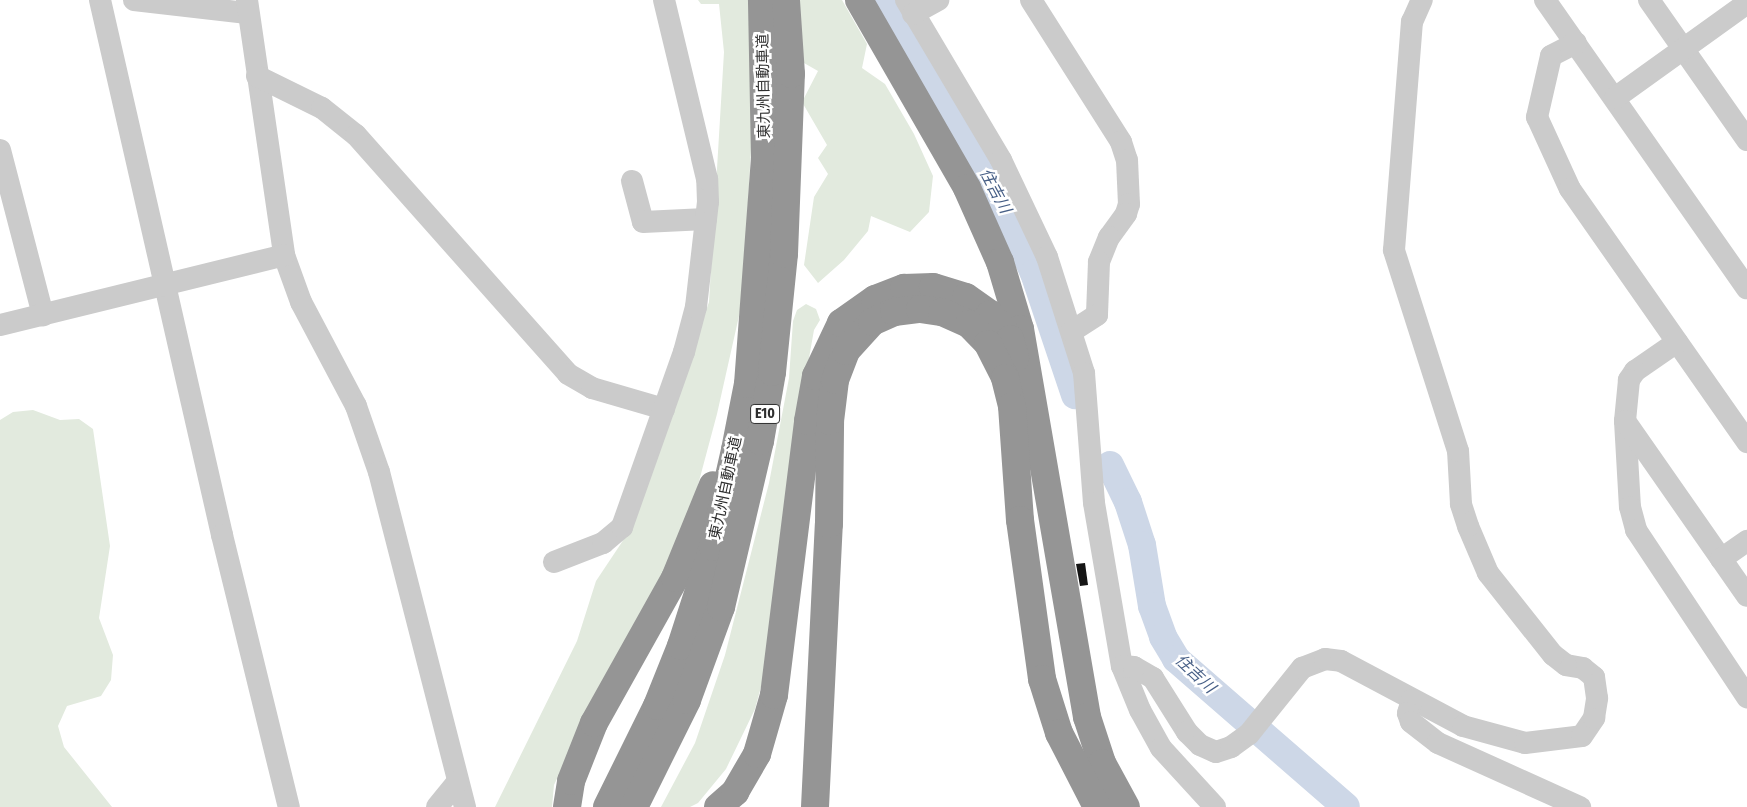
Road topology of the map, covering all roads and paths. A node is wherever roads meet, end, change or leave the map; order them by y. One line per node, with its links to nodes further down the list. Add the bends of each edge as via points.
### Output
1 (100, 0): 24 (street)
2 (134, 0): 13 (street)
3 (664, 0): 22 (street, via 707,179)
4 (762, 0): 30 (highway, 東九州自動車道 / E10, via 765,159)
5 (786, 0): 49 (highway, 東九州自動車道 / E10, via 791,74 784,254 772,372 760,441 721,606 687,700)
6 (859, 0): 34 (highway, via 967,188 1000,262 1020,329)
7 (938, 0): 14 (street)
8 (1031, 0): 28 (street, via 1121,142 1126,160 1129,204 1126,214 1109,237 1099,262 1097,315)
9 (1422, 0): 41 (street, via 1412,22 1394,250 1458,451 1461,504 1488,573 1553,656 1566,665 1583,668 1594,677 1597,698 1594,718 1582,736 1525,743 1463,726)
10 (1546, 0): 15 (street)
11 (1649, 0): 16 (street)
12 (1747, 3): 16 (street)
13 (247, 6): 17 (street)
14 (909, 7): 28 (street, via 1001,160 1047,257)
15 (1576, 43): 18 (street); 29 (street, via 1551,56 1537,117 1570,189)
16 (1683, 49): 18 (street); 19 (street)
17 (257, 76): 23 (street); 31 (street, via 322,108 350,130 568,374 592,388)
18 (1614, 98): 25 (street)
19 (1747, 140)
20 (0, 150): 26 (street)
21 (632, 181): 22 (street, via 643,222)
22 (706, 219): 31 (street, via 696,307)
23 (284, 255): 24 (street); 42 (street, via 301,302 349,390 368,438)
24 (165, 286): 26 (street); 44 (street)
25 (1747, 288)
26 (43, 315): 27 (street)
27 (0, 325)
28 (1072, 330): 39 (street, via 1087,392 1094,503)
29 (1677, 342): 32 (street, via 1635,371 1629,380); 33 (street)
30 (748, 384): 47 (highway, via 700,520 675,578 594,723 572,782); 48 (highway, 東九州自動車道 / E10, via 700,593 657,706)
31 (664, 409): 37 (street, via 622,527 604,544)
32 (1624, 421): 36 (street); 40 (street, via 1630,507 1636,530)
33 (1747, 442)
34 (1042, 443): 50 (highway, via 1010,339 990,314 966,297 933,287 904,288 875,299 841,323 816,376 774,695 757,754 735,792); 52 (highway, via 1076,662 1088,717 1102,763)
35 (1747, 541): 36 (street)
36 (1721, 559): 38 (street)
37 (554, 562)
38 (1747, 596)
39 (1122, 666): 41 (street, via 1134,667 1153,678 1187,732 1200,745 1216,752 1231,747 1255,727 1302,668 1325,659 1341,661); 53 (street, via 1140,710 1161,748)
40 (1747, 697)
41 (1412, 700): 54 (street, via 1408,713 1411,722 1438,743)
42 (458, 782): 45 (street); 46 (street)
43 (813, 800): 51 (highway, via 829,524 830,421 835,380 850,345 872,322 894,312 930,309 957,316 980,334 1006,378 1012,406 1020,520 1042,679 1059,733)
44 (289, 807)
45 (437, 807)
46 (465, 807)
47 (567, 807)
48 (607, 807)
49 (634, 807)
50 (718, 807)
51 (1097, 807)
52 (1126, 807)
53 (1214, 807)
54 (1580, 807)

